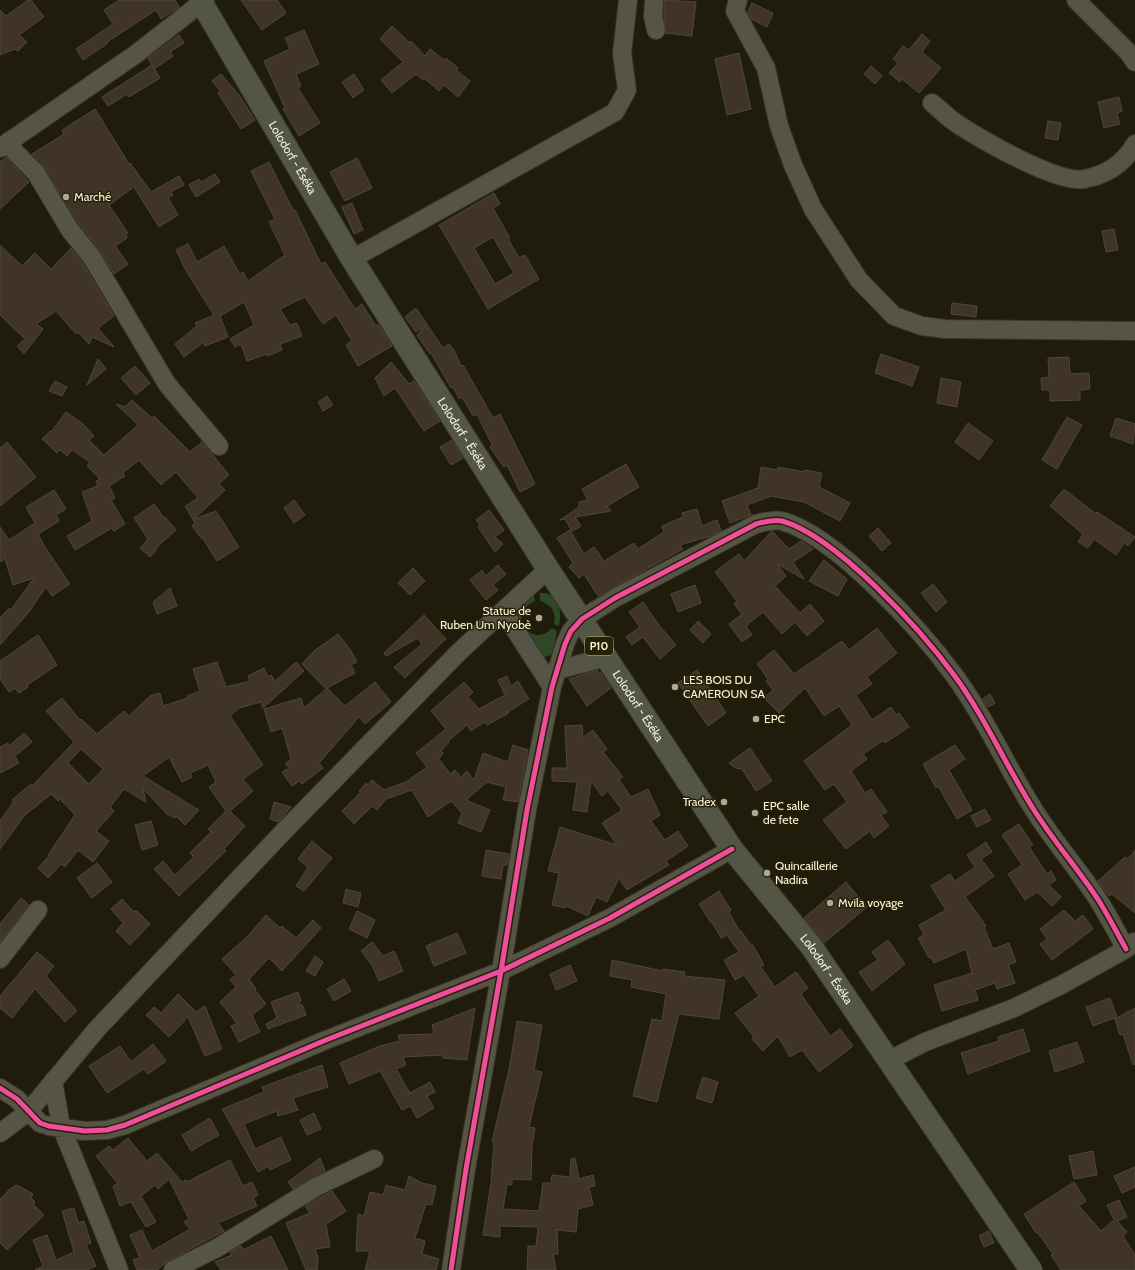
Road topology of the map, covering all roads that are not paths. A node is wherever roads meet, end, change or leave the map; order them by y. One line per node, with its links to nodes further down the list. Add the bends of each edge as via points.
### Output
1 (628, 0): 11 (street, via 622,53 627,90 615,112)
2 (654, 0): 6 (street, via 653,16)
3 (738, 0): 12 (street, via 735,11 766,68 779,126 813,209 859,280 894,316 922,326 945,329)
4 (1076, 0): 7 (street)
5 (202, 1): 10 (street, via 136,54); 11 (main road, Lolodorf - Éséka / P10)
6 (656, 30)
7 (1135, 62)
8 (932, 103): 9 (street, via 958,124 1007,152 1044,170 1069,178 1083,179 1110,171 1128,156)
9 (1135, 144)
10 (4, 145): 13 (street, via 36,173 70,230 91,256 167,384)
11 (352, 258): 14 (main road, Lolodorf - Éséka / P10)
12 (1135, 331)
13 (219, 446)
14 (548, 568): 15 (street); 16 (main road, Lolodorf - Éséka / P10)
15 (503, 611): 19 (street); 26 (street, via 452,659 284,831 97,1029)
16 (582, 619): 17 (main road, Lolodorf - Éséka / P10); 18 (street, via 571,631); 22 (street, via 615,598 756,524 770,520 782,521 830,546 906,618 954,675 1046,829)
17 (607, 657): 18 (street); 20 (main road, Lolodorf - Éséka / P10)
18 (557, 670): 19 (street)
19 (552, 687): 24 (street, via 527,810)
20 (732, 849): 24 (street, via 610,918); 25 (main road, Lolodorf - Éséka / P10, via 811,946)
21 (38, 910): 23 (street)
22 (1130, 945): 25 (street, via 1063,984 1014,1008 925,1042)
23 (0, 959)
24 (501, 972): 29 (street, via 345,1032 125,1125 107,1130 85,1131); 34 (street)
25 (888, 1061): 35 (main road, Lolodorf - Éséka / P10)
26 (53, 1081): 28 (street); 29 (street)
27 (0, 1088): 28 (street, via 17,1099)
28 (28, 1112): 29 (street, via 40,1123); 30 (street)
29 (61, 1126): 32 (street)
30 (0, 1132)
31 (374, 1159): 33 (street, via 316,1187 217,1248)
32 (119, 1270)
33 (173, 1270)
34 (451, 1270)
35 (1031, 1270)

